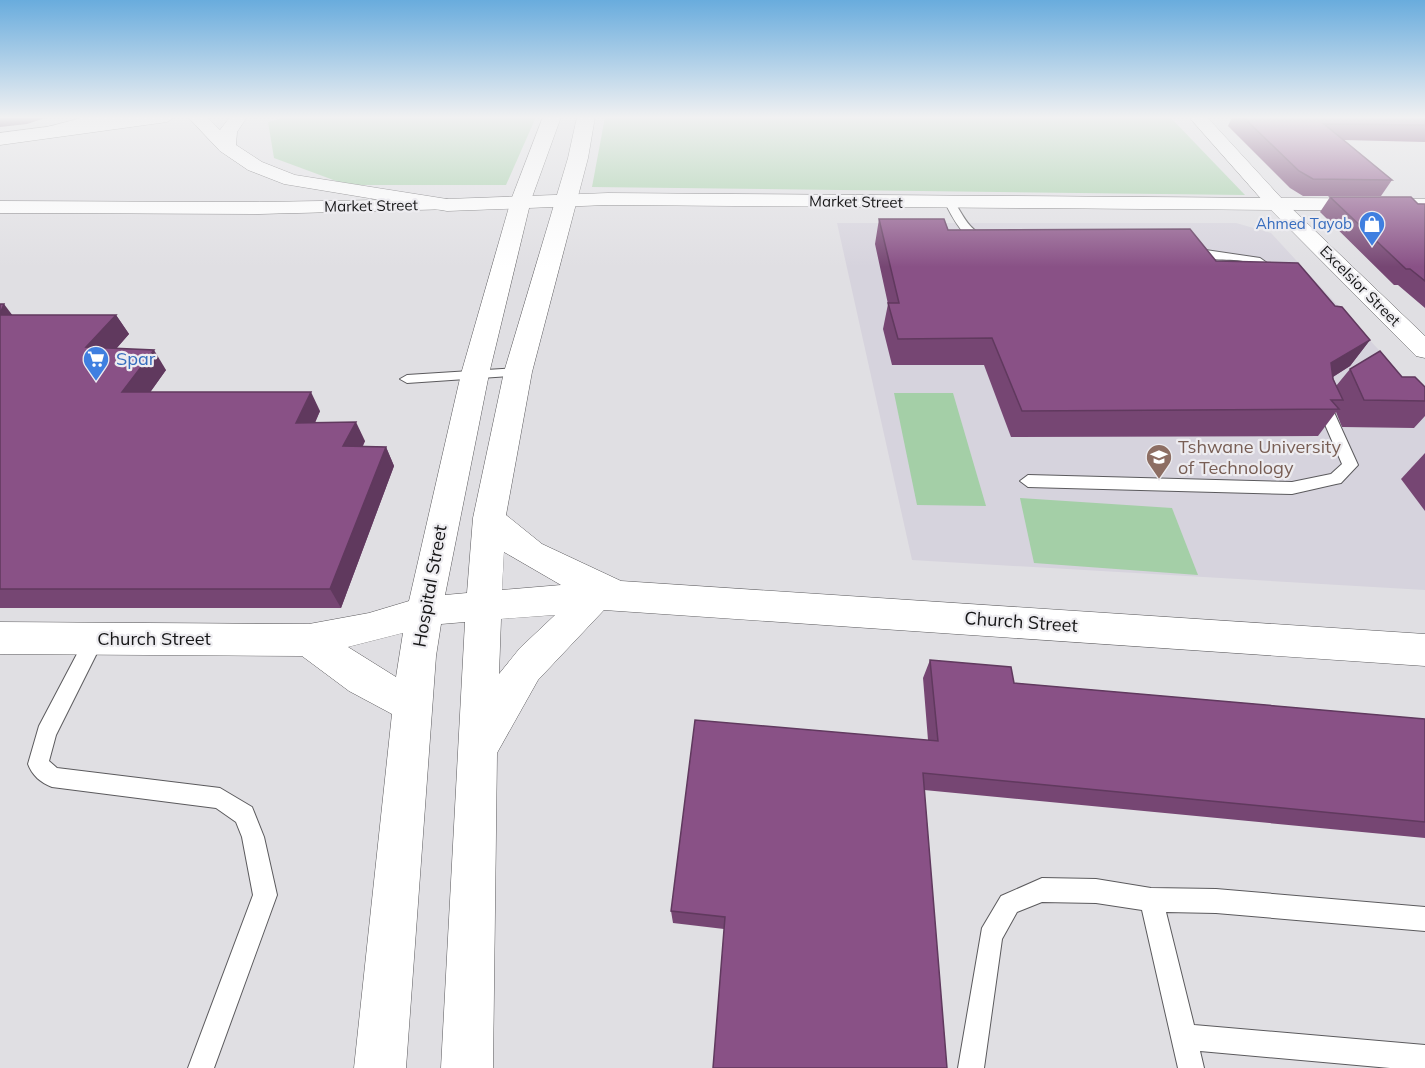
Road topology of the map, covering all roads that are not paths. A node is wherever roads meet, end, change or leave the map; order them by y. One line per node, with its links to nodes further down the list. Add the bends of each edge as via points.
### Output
1 (257, 167): 9 (street, via 291,180)
2 (533, 167): 6 (street, Hospital Street)
3 (574, 167): 7 (street)
4 (1242, 167): 11 (street, Excelsior Street)
5 (239, 188): 13 (street, via 259,196)
6 (521, 200): 7 (street, Market Street); 9 (street, Market Street); 19 (street, Hospital Street)
7 (566, 200): 8 (street, Market Street); 18 (street)
8 (950, 203): 11 (street, Market Street); 14 (lane, via 972,237)
9 (447, 205): 13 (street, Market Street)
10 (1425, 205): 11 (street, Market Street)
11 (1278, 206): 17 (street, Excelsior Street)
12 (0, 207): 13 (street, Market Street)
13 (259, 208)
14 (995, 241)
15 (1181, 246): 16 (lane, via 1208,255 1239,255 1257,260)
16 (1289, 285)
17 (1425, 350)
18 (518, 372): 19 (lane); 23 (street)
19 (475, 374): 20 (lane); 26 (street, Hospital Street)
20 (407, 379)
21 (1329, 388): 22 (lane, via 1320,392 1322,405 1350,465 1336,479 1292,488)
22 (1028, 481)
23 (489, 518): 24 (street, Church Street, via 506,538); 25 (street)
24 (606, 595): 25 (street, Church Street); 30 (street, Church Street); 32 (street, via 533,658 516,680)
25 (483, 605): 26 (street, Church Street); 32 (street)
26 (425, 611): 29 (street, Church Street); 31 (street, Hospital Street)
27 (0, 638): 28 (street, Church Street)
28 (95, 639): 29 (street, Church Street); 37 (lane, via 46,734 38,764 52,777 220,798 244,815 253,837 265,895)
29 (309, 640): 31 (street, via 363,679)
30 (1425, 650)
31 (413, 705): 38 (street, Hospital Street)
32 (478, 750): 39 (street)
33 (1151, 900): 34 (lane, via 1215,901); 35 (lane); 40 (lane, via 1095,891 1042,890 1009,904 990,936)
34 (1425, 919)
35 (1184, 1037): 36 (lane); 41 (lane)
36 (1425, 1058)
37 (201, 1068)
38 (380, 1068)
39 (467, 1068)
40 (971, 1068)
41 (1191, 1068)

